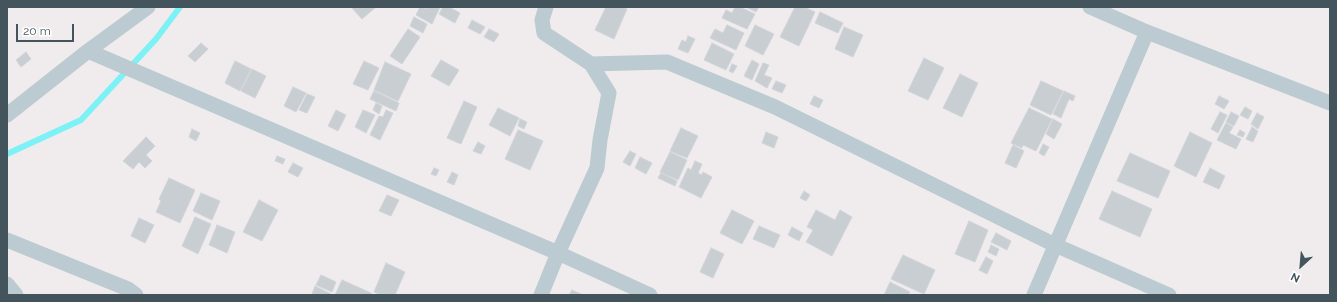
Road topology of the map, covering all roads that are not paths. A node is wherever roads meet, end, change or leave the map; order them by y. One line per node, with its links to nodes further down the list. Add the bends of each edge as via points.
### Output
1 (148, 7): 5 (street)
2 (546, 7): 6 (street, via 542,20 544,33)
3 (1090, 7): 4 (street)
4 (1147, 32): 7 (street); 10 (street)
5 (88, 51): 8 (street); 11 (street)
6 (591, 64): 10 (street, via 667,62 775,107); 11 (street, via 609,93 597,168)
7 (1330, 103)
8 (7, 115)
9 (7, 240): 14 (street, via 128,289)
10 (1055, 246): 17 (street); 18 (street)
11 (558, 253): 15 (street); 16 (street)
12 (7, 284): 13 (street)
13 (16, 295)
14 (136, 295)
15 (541, 295)
16 (650, 295)
17 (1034, 295)
18 (1169, 295)

